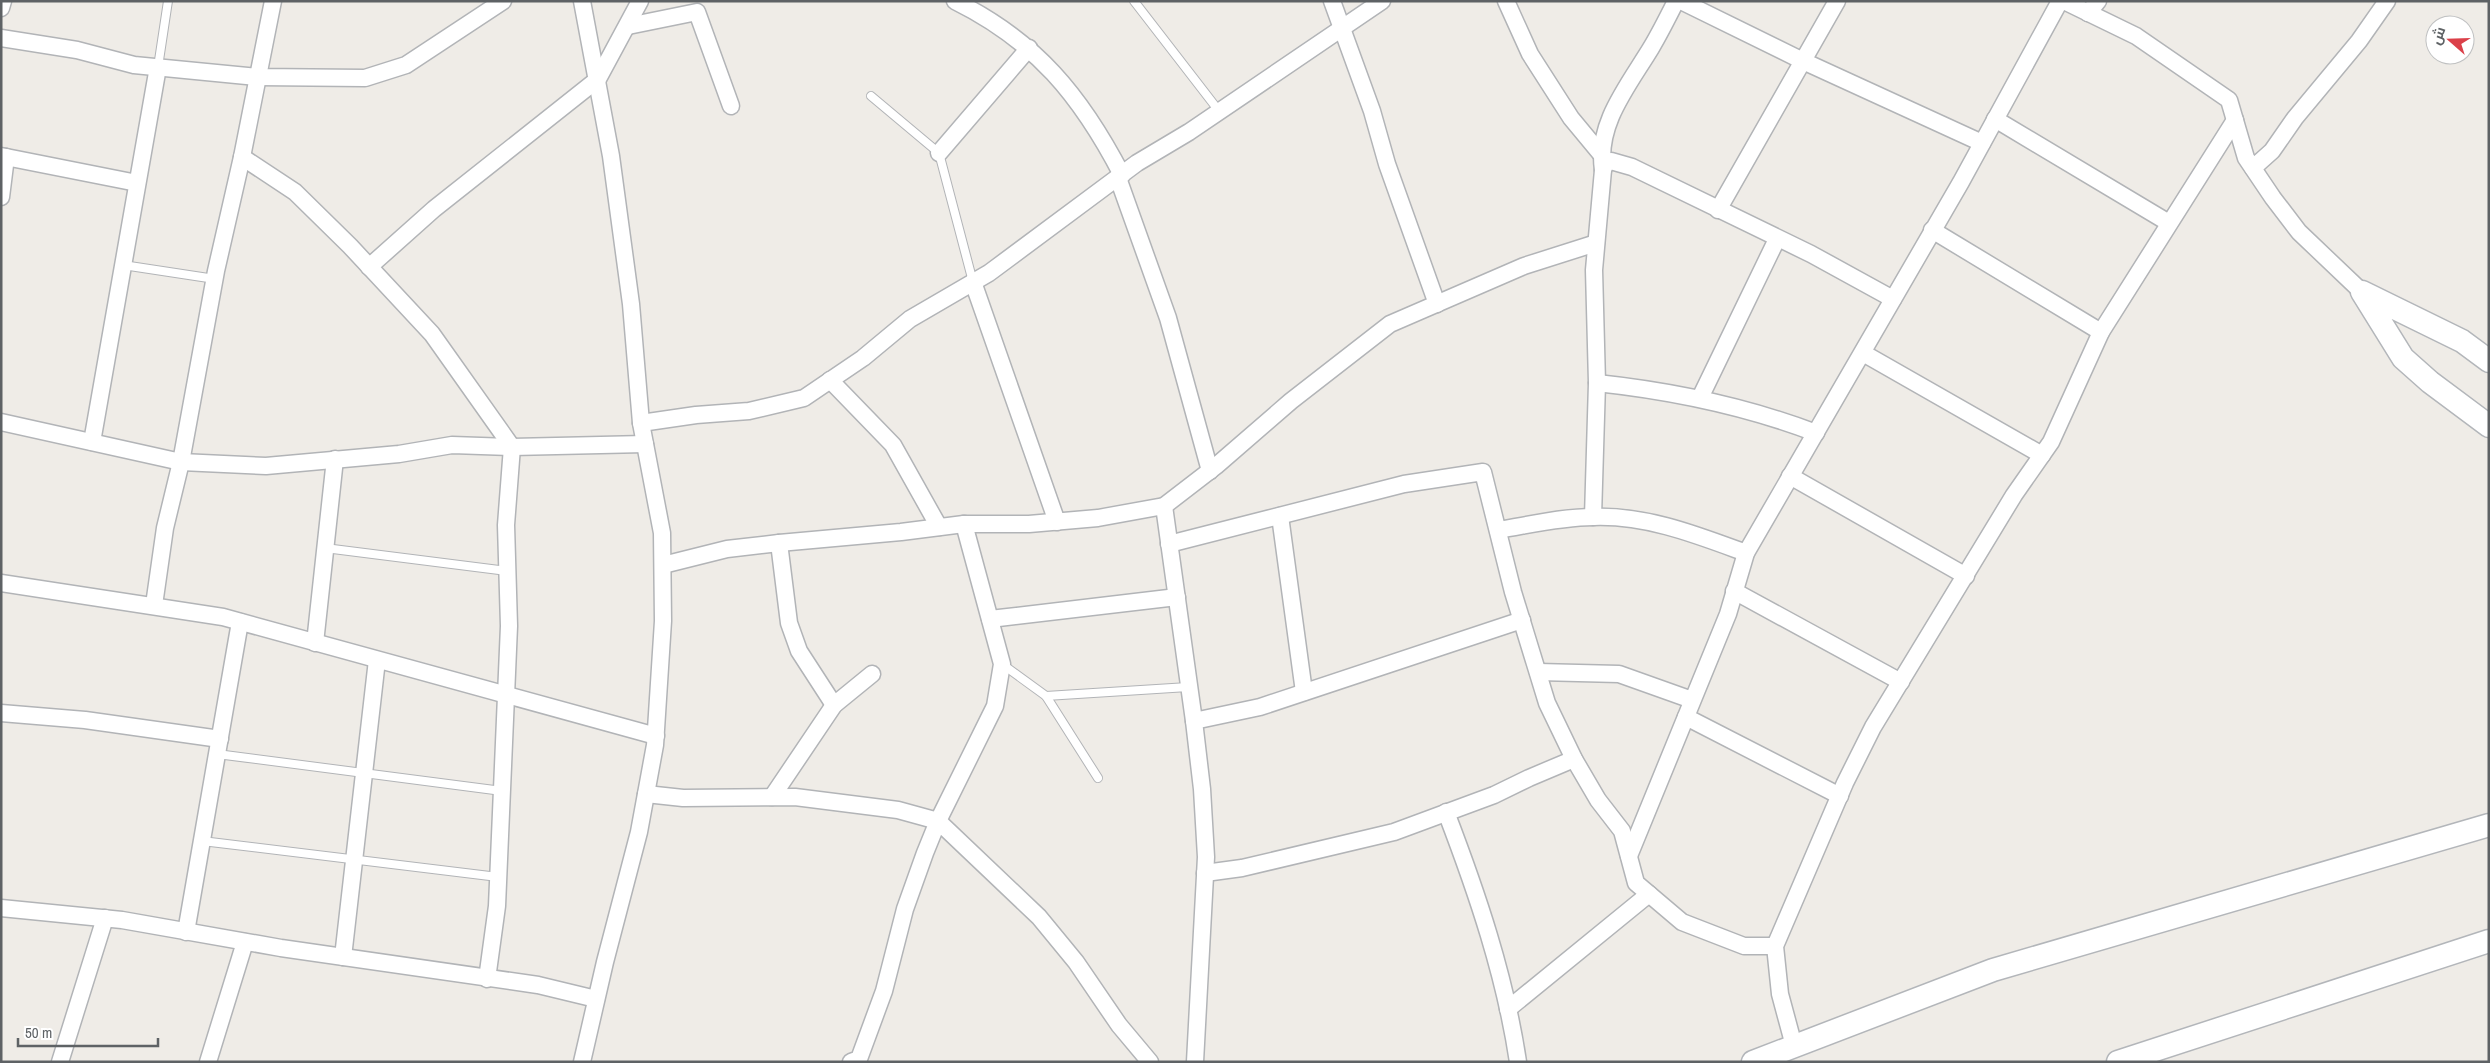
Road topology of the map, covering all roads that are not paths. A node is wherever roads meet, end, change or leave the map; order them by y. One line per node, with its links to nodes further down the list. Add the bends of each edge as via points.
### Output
1 (3, 1): 18 (street)
2 (168, 1): 24 (lane)
3 (273, 1): 25 (street)
4 (503, 1): 25 (street, via 406,65 365,78)
5 (582, 1): 26 (street)
6 (640, 1): 19 (street)
7 (954, 1): 22 (street)
8 (1134, 1): 29 (lane)
9 (1332, 1): 20 (street)
10 (1382, 1): 20 (street)
11 (1506, 1): 34 (street, via 1530,54 1571,118)
12 (1676, 1): 34 (street, via 1617,102)
13 (1682, 1): 23 (street)
14 (1837, 1): 23 (street)
15 (2062, 1): 17 (street); 30 (street)
16 (2387, 1): 37 (street, via 2359,42 2295,118 2272,152)
17 (2093, 7): 31 (street, via 2229,100)
18 (1, 8)
19 (628, 26): 26 (street); 28 (street, via 697,12)
20 (1342, 28): 29 (street); 53 (street)
21 (1, 38): 24 (street)
22 (1029, 48): 33 (street); 39 (street, via 1046,62 1080,104)
23 (1803, 61): 32 (street); 42 (street)
24 (158, 67): 25 (street); 40 (street)
25 (258, 76): 36 (street)
26 (598, 79): 48 (street, via 490,163); 61 (street, via 631,304)
27 (870, 96): 33 (lane)
28 (730, 106)
29 (1219, 111): 39 (street)
30 (1995, 119): 32 (street); 43 (street)
31 (2235, 120): 37 (street, via 2246,158); 43 (street)
32 (1982, 143): 44 (street)
33 (938, 153): 50 (lane)
34 (1600, 153): 38 (street)
35 (4, 157): 40 (street); 41 (street)
36 (242, 157): 48 (street, via 295,192); 49 (street)
37 (2253, 168): 51 (street, via 2299,232)
38 (1603, 170): 42 (street, via 1606,162 1620,163); 46 (street)
39 (1120, 176): 50 (street); 70 (street, via 1168,318)
40 (137, 183): 47 (street)
41 (1, 197)
42 (1718, 210): 45 (street)
43 (2169, 223): 54 (street)
44 (1932, 230): 52 (street); 54 (street)
45 (1777, 239): 52 (street); 59 (street)
46 (1596, 243): 53 (street, via 1524,266); 58 (street)
47 (123, 265): 49 (lane); 64 (street)
48 (369, 267): 66 (street, via 432,334)
49 (215, 279): 69 (street)
50 (973, 282): 57 (street, via 910,320); 75 (street)
51 (2362, 292): 56 (main road, via 2462,341); 62 (main road, via 2403,358)
52 (1893, 299): 55 (street)
53 (1437, 304): 70 (street, via 1390,324)
54 (2101, 332): 67 (street, via 2064,416)
55 (1863, 353): 63 (street); 67 (street)
56 (2489, 361)
57 (830, 380): 61 (street, via 804,398 749,411); 77 (street, via 893,445)
58 (1597, 383): 59 (street); 74 (street)
59 (1700, 398): 63 (street)
60 (1, 422): 64 (street)
61 (641, 423): 65 (street)
62 (2489, 426)
63 (1816, 433): 71 (street)
64 (92, 442): 69 (street)
65 (645, 444): 66 (street); 83 (street, via 662,533)
66 (512, 447): 68 (street, via 452,445 399,454); 84 (street, via 506,525)
67 (2042, 455): 85 (street)
68 (335, 459): 69 (street, via 266,466); 81 (street)
69 (181, 462): 89 (street, via 165,528)
70 (1210, 470): 72 (street)
71 (1790, 476): 82 (street); 85 (street)
72 (1164, 506): 75 (street); 80 (street)
73 (1280, 516): 78 (street, via 1404,484 1483,472); 80 (street); 100 (street)
74 (1593, 517): 78 (street); 82 (street, via 1663,525)
75 (1057, 522): 76 (street)
76 (964, 524): 77 (street); 90 (street)
77 (939, 527): 79 (street)
78 (1498, 530): 91 (street)
79 (779, 543): 83 (street, via 727,549); 104 (street, via 789,623 799,650)
80 (1169, 544): 88 (street)
81 (325, 548): 84 (lane); 93 (street)
82 (1746, 553): 87 (street)
83 (663, 564): 108 (street)
84 (507, 571): 101 (street)
85 (1966, 576): 98 (street)
86 (1, 583): 89 (street)
87 (1734, 591): 98 (street); 103 (street, via 1728,614)
88 (1177, 597): 90 (street); 99 (street)
89 (154, 605): 92 (street)
90 (990, 619): 95 (street)
91 (1522, 620): 96 (street); 100 (street)
92 (240, 622): 93 (street); 109 (street)
93 (315, 643): 94 (street)
94 (377, 660): 101 (street); 111 (street)
95 (1002, 664): 102 (lane); 118 (street, via 995,706)
96 (1538, 672): 103 (street, via 1619,674); 110 (street, via 1547,703)
97 (872, 674): 104 (street)
98 (1901, 682): 115 (street, via 1874,726)
99 (1188, 687): 102 (lane); 107 (street)
100 (1304, 692): 107 (street, via 1260,707)
101 (506, 696): 108 (street); 113 (street)
102 (1046, 696): 112 (lane)
103 (1692, 700): 106 (street)
104 (834, 705): 116 (street)
105 (1, 713): 109 (street, via 85,720)
106 (1686, 718): 115 (street); 121 (street)
107 (1194, 721): 123 (street, via 1202,789)
108 (656, 736): 114 (street)
109 (218, 746): 111 (lane); 120 (street)
110 (1574, 759): 117 (street, via 1494,795); 121 (street, via 1598,800 1622,831)
111 (364, 773): 113 (lane); 122 (street)
112 (1098, 778)
113 (502, 791): 124 (street)
114 (646, 794): 116 (street, via 682,798); 134 (street, via 631,867)
115 (1840, 796): 131 (street)
116 (772, 797): 118 (street, via 898,810)
117 (1446, 812): 123 (street, via 1394,832 1242,868); 135 (street, via 1476,890)
118 (938, 821): 140 (street, via 905,909 884,991 859,1059); 141 (street, via 1039,917)
119 (2489, 825): 136 (main road, via 1994,970)
120 (202, 841): 122 (lane); 128 (street)
121 (1629, 856): 125 (street, via 1636,883)
122 (354, 860): 124 (lane); 132 (street)
123 (1205, 873): 142 (street)
124 (498, 877): 133 (street)
125 (1649, 894): 131 (street, via 1682,922 1744,946); 135 (street)
126 (1, 908): 127 (street)
127 (105, 918): 128 (street); 137 (street)
128 (186, 932): 130 (street)
129 (2489, 941): 145 (main road)
130 (245, 942): 132 (street); 138 (street)
131 (1775, 946): 136 (street, via 1780,994)
132 (343, 957): 133 (street)
133 (487, 979): 134 (street, via 538,985)
134 (596, 1000): 139 (street)
135 (1508, 1009): 143 (street)
136 (1794, 1046): 144 (main road)
137 (60, 1062)
138 (208, 1062)
139 (582, 1062)
140 (851, 1062)
141 (1150, 1062)
142 (1195, 1062)
143 (1518, 1062)
144 (1754, 1062)
145 (2118, 1062)

